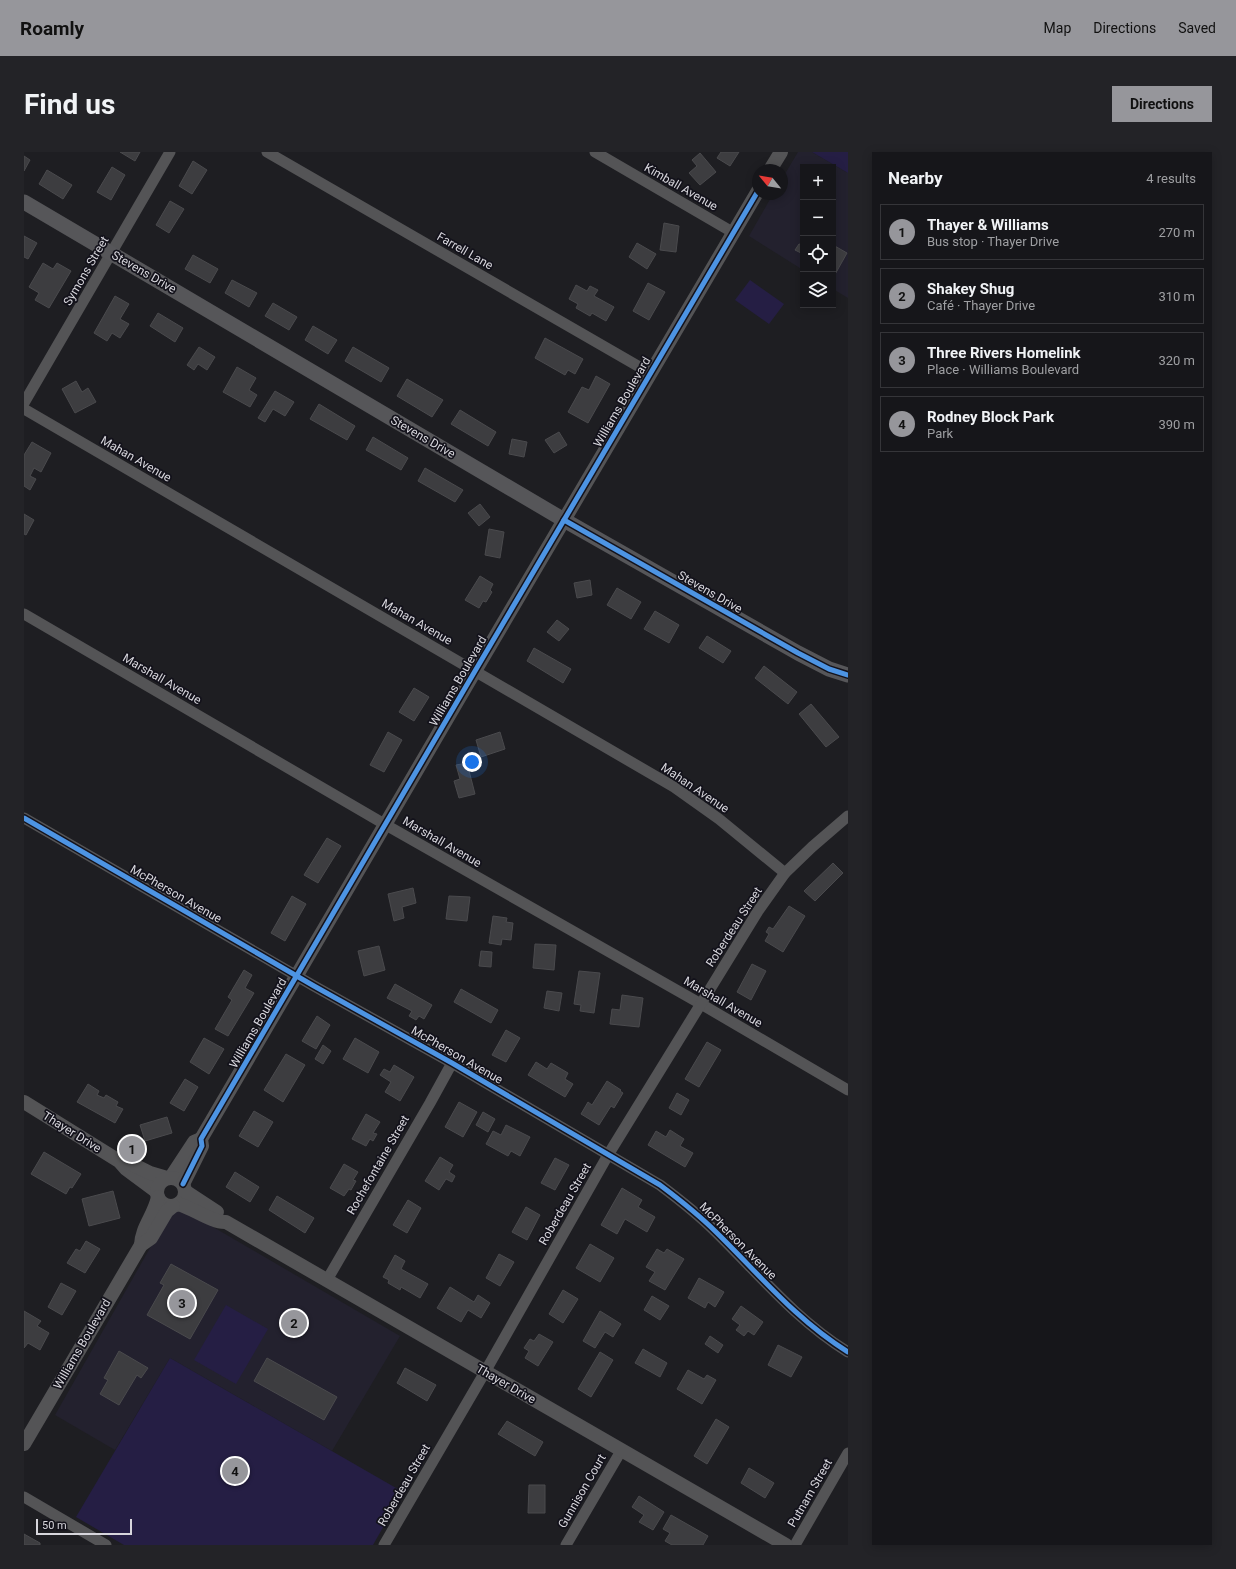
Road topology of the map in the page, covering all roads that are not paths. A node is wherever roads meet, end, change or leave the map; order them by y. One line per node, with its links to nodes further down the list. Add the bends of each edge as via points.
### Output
1 (170, 152): 9 (street, Symons Street)
2 (267, 152): 10 (street, Farrell Lane)
3 (595, 152): 8 (street, Kimball Avenue)
4 (781, 152): 5 (street)
5 (774, 164)
6 (753, 200): 8 (street, Williams Boulevard)
7 (24, 202): 9 (main road, Stevens Drive)
8 (734, 233): 10 (street, Williams Boulevard)
9 (112, 253): 11 (street, Symons Street); 13 (main road, Stevens Drive)
10 (650, 373): 13 (street, Williams Boulevard)
11 (24, 403)
12 (24, 409): 15 (street, Mahan Avenue)
13 (564, 520): 15 (street, Williams Boulevard); 16 (main road, Stevens Drive, via 798,653)
14 (24, 614): 19 (street, Marshall Avenue)
15 (475, 671): 19 (street, Williams Boulevard); 20 (street, Mahan Avenue, via 674,788 719,819)
16 (848, 676)
17 (848, 816): 20 (street, Roberdeau Street)
18 (24, 818): 21 (street, McPherson Avenue)
19 (386, 825): 21 (street, Williams Boulevard); 22 (street, Marshall Avenue)
20 (785, 873): 22 (street, Roberdeau Street)
21 (297, 976): 23 (street, McPherson Avenue); 28 (street, Williams Boulevard, via 201,1139 194,1142)
22 (701, 1004): 24 (street, Marshall Avenue); 26 (street, Roberdeau Street)
23 (452, 1063): 26 (street, McPherson Avenue); 33 (street, Rochefontaine Street)
24 (848, 1090)
25 (25, 1104): 27 (street, Thayer Drive)
26 (608, 1155): 34 (street, McPherson Avenue, via 660,1185 691,1209 787,1306); 35 (street, Roberdeau Street)
27 (119, 1161): 28 (street, Thayer Drive, via 130,1162); 29 (street, Thayer Drive)
28 (176, 1183): 29 (street, via 159,1184); 30 (street, via 184,1197); 31 (street, Thayer Drive, via 203,1204 224,1215)
29 (157, 1195): 30 (street, via 164,1204); 32 (street, Williams Boulevard, via 156,1207 141,1234)
30 (176, 1205): 31 (street, Thayer Drive, via 188,1207 219,1222); 32 (street, Williams Boulevard, via 167,1211 151,1238)
31 (226, 1222): 33 (street, Thayer Drive)
32 (141, 1245): 36 (street, Williams Boulevard)
33 (326, 1280): 35 (street, Thayer Drive)
34 (848, 1352)
35 (485, 1372): 37 (street, Thayer Drive); 41 (street, Roberdeau Street)
36 (24, 1444)
37 (621, 1451): 42 (street, Gunnison Court); 43 (street, Thayer Drive)
38 (848, 1453): 44 (street, Putnam Street)
39 (24, 1497): 40 (street)
40 (106, 1545)
41 (384, 1545)
42 (566, 1545)
43 (786, 1545)
44 (795, 1545)

